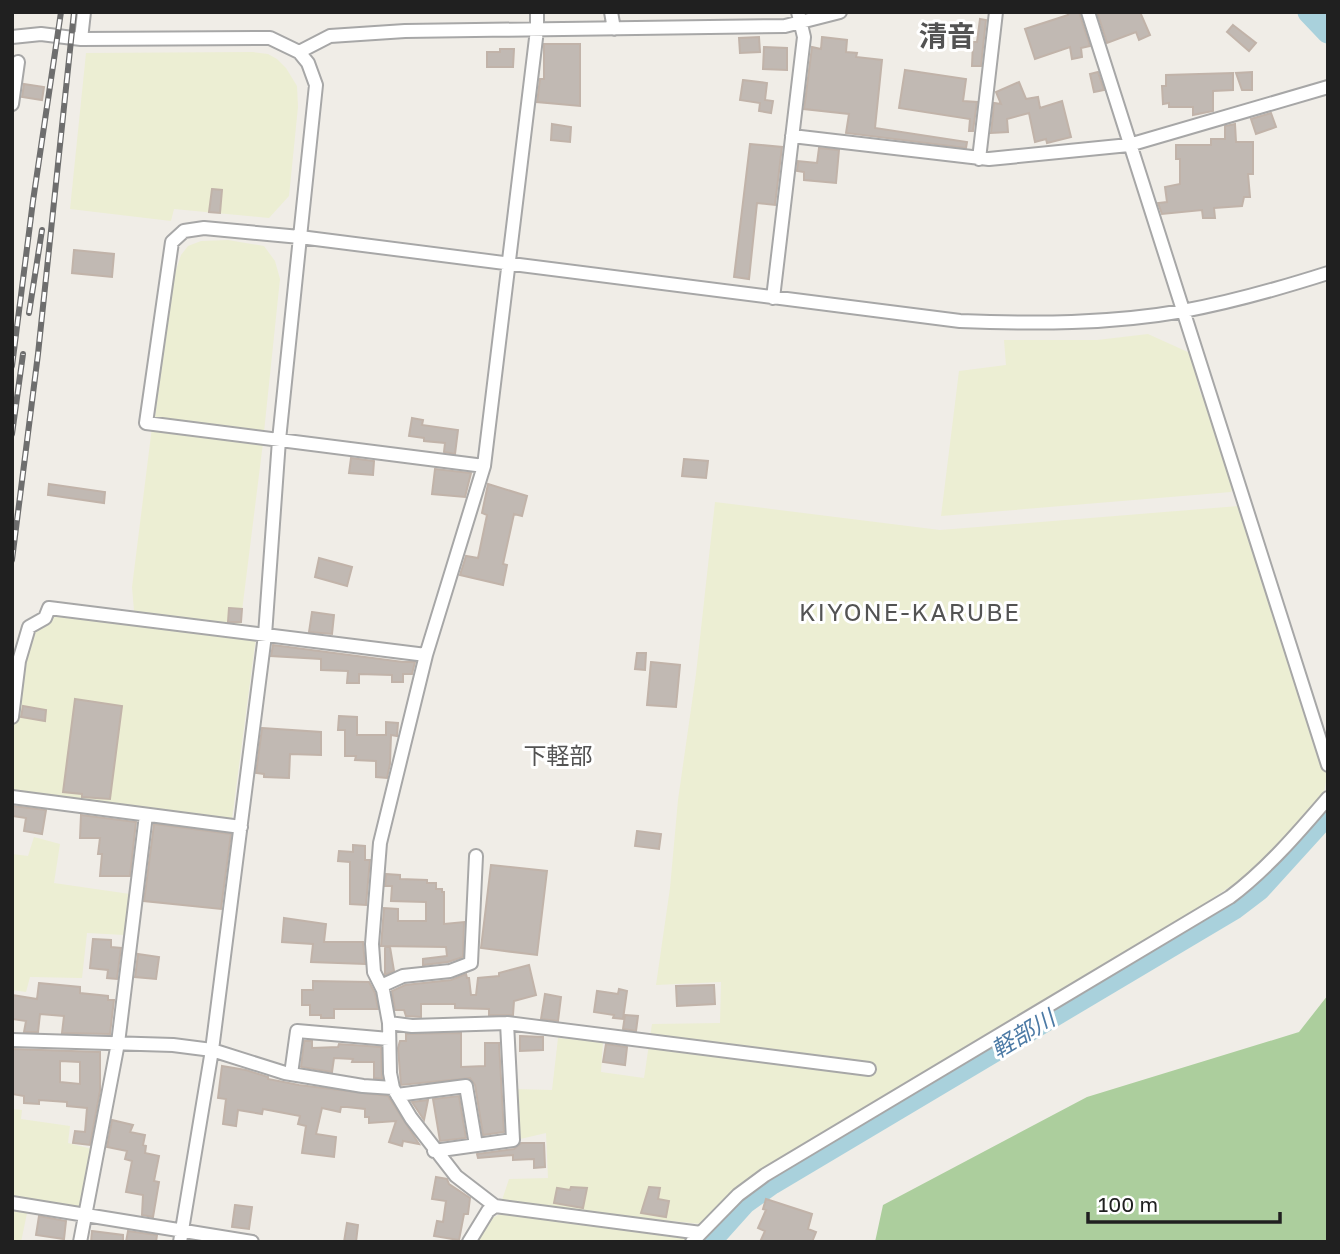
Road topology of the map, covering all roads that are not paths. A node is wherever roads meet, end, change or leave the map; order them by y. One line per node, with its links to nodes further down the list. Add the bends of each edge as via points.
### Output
1 (84, 12): 11 (street)
2 (537, 12): 9 (street)
3 (611, 12): 8 (street)
4 (840, 12): 7 (street)
5 (996, 12): 18 (street)
6 (1088, 12): 17 (street)
7 (799, 18): 8 (street, via 785,26); 16 (street, via 804,37)
8 (614, 29): 9 (street)
9 (537, 30): 12 (street, via 330,36); 20 (street)
10 (12, 37): 11 (street)
11 (81, 38): 12 (street, via 270,38)
12 (299, 52): 19 (street, via 316,85)
13 (18, 62): 15 (street)
14 (1328, 86): 17 (street)
15 (12, 104)
16 (792, 136): 18 (street); 22 (street)
17 (1129, 145): 18 (street); 23 (street)
18 (979, 159)
19 (300, 237): 20 (street); 24 (street); 24 (street, via 204,228 184,230 172,242 146,423)
20 (508, 265): 22 (street); 25 (street)
21 (1328, 273): 23 (street)
22 (773, 298): 23 (street, via 960,321 1040,324)
23 (1183, 311): 29 (street)
24 (279, 440): 25 (street); 26 (street)
25 (484, 466): 27 (street)
26 (265, 635): 27 (street); 28 (street, via 49,608 45,618 29,627 19,661); 33 (street)
27 (426, 655): 35 (street, via 380,843 372,944 374,972)
28 (12, 717)
29 (1328, 765)
30 (12, 797): 32 (street)
31 (1328, 797): 51 (street, via 1254,878 1230,897 765,1175)
32 (146, 815): 33 (street); 40 (street)
33 (241, 827): 41 (street)
34 (476, 856): 35 (street, via 471,964 403,976)
35 (381, 986): 36 (street)
36 (389, 1023): 37 (street); 39 (street)
37 (507, 1023): 42 (street); 45 (street, via 513,1140)
38 (12, 1040): 40 (street)
39 (390, 1040): 43 (street, via 297,1031); 44 (street)
40 (118, 1043): 41 (street); 49 (street)
41 (212, 1050): 43 (street); 50 (street)
42 (869, 1069)
43 (291, 1074): 44 (street)
44 (395, 1091): 45 (street, via 466,1086); 46 (street)
45 (476, 1145): 46 (street)
46 (434, 1151): 48 (street, via 456,1176)
47 (12, 1203): 49 (street)
48 (495, 1206): 51 (street); 54 (street)
49 (84, 1215): 50 (street); 52 (street)
50 (181, 1236): 53 (street)
51 (696, 1237)
52 (80, 1242)
53 (252, 1242)
54 (469, 1242)

